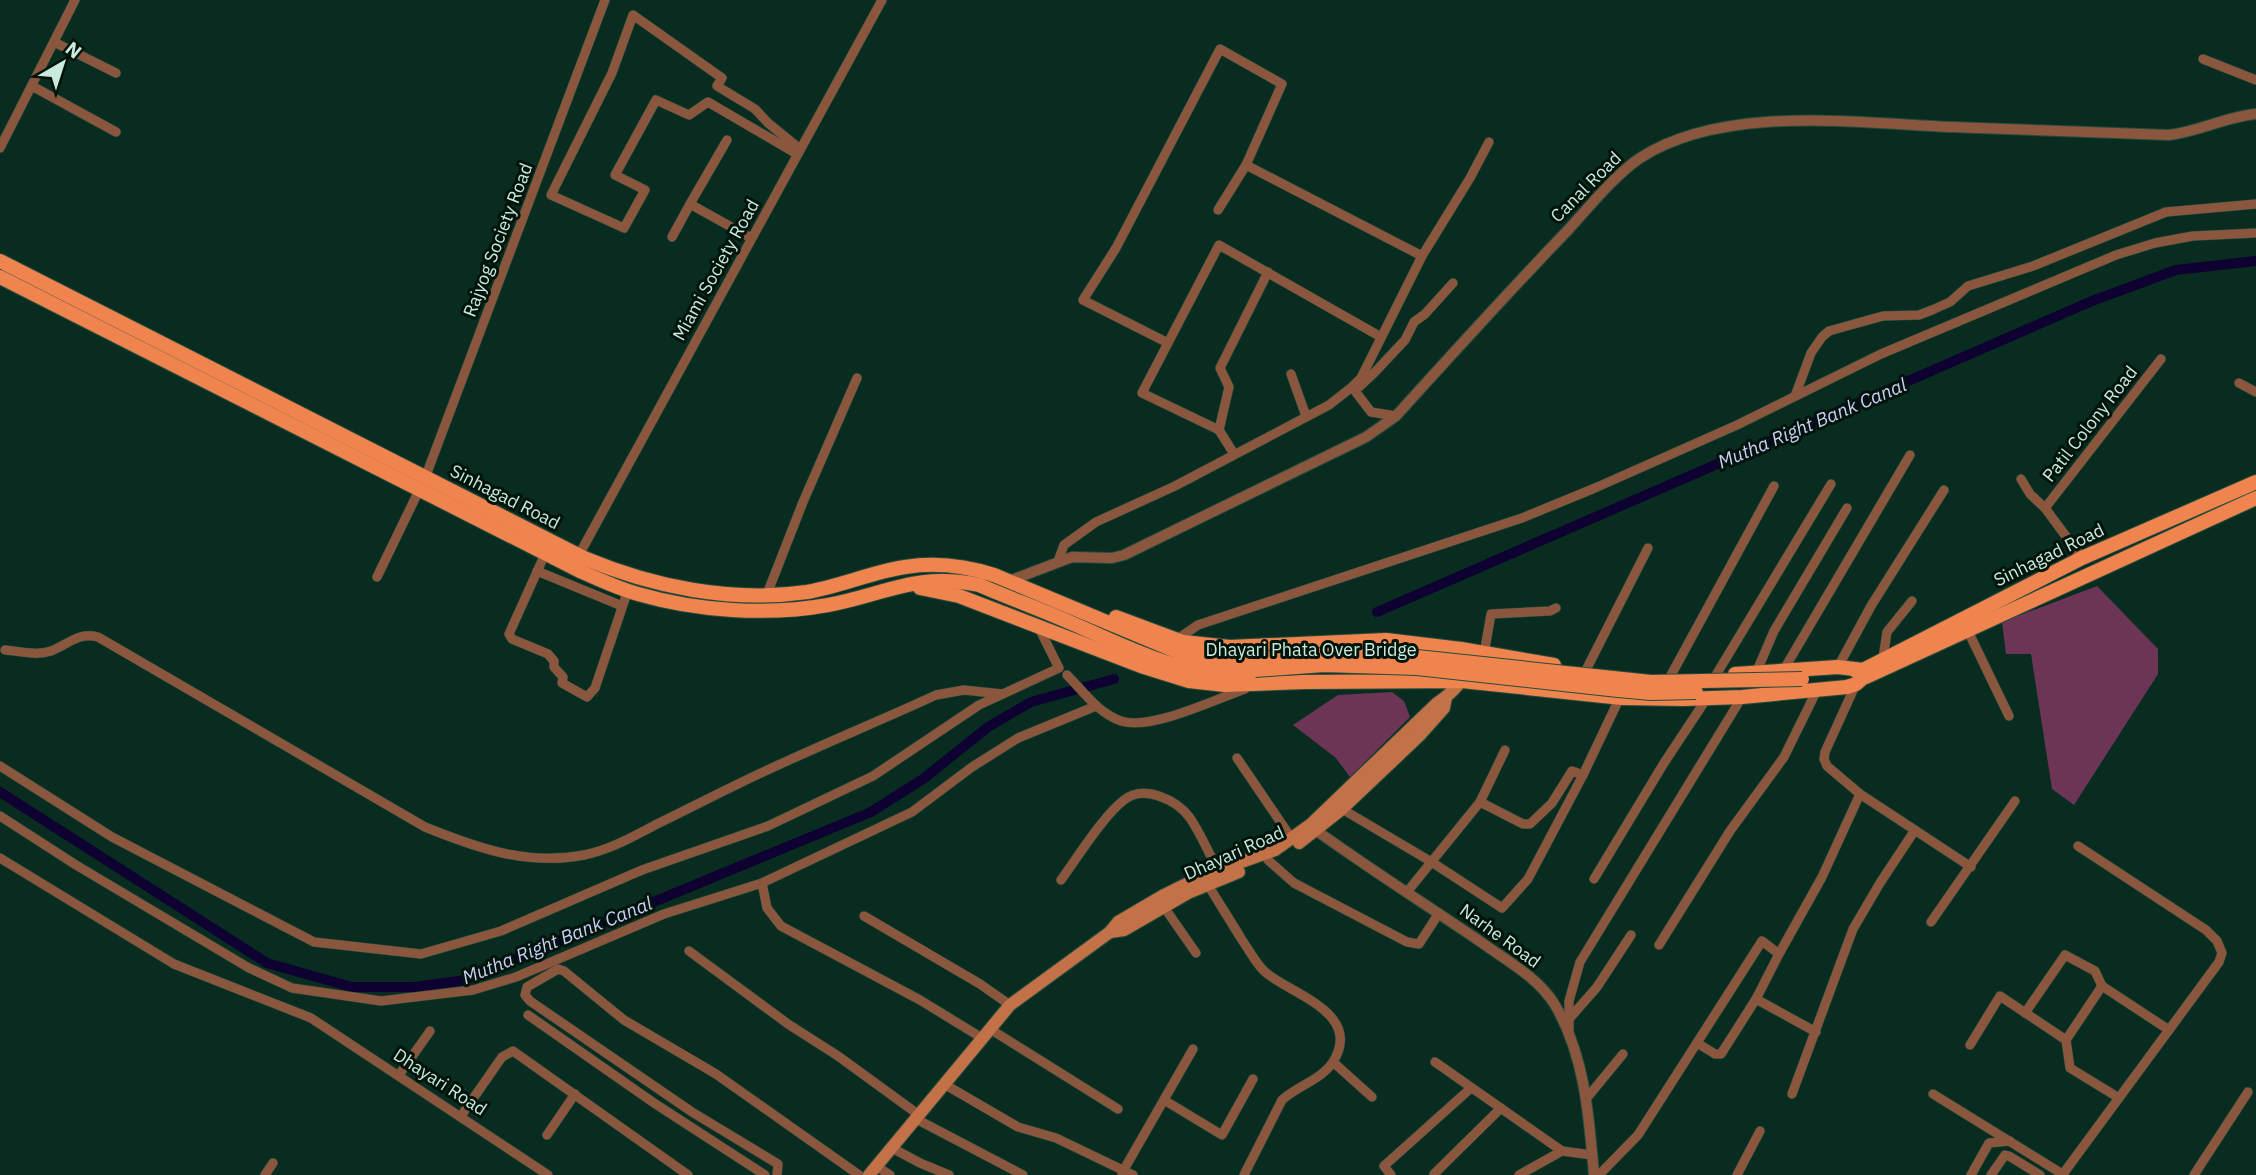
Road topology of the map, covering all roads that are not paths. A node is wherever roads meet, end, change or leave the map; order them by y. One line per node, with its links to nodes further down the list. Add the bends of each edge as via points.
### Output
1 (75, 0): 4 (street)
2 (605, 0): 46 (street, Rajyog Society Road)
3 (878, 1): 16 (street, Miami Society Road)
4 (54, 42): 6 (street); 8 (street)
5 (2203, 60): 7 (street)
6 (116, 73)
7 (2256, 80)
8 (32, 86): 12 (street); 15 (street)
9 (757, 111): 11 (street); 11 (street, via 718,86 722,78 632,15 612,73 551,195 624,228 645,190 615,175 656,100 689,115 708,102); 16 (street)
10 (2256, 114): 40 (street, Canal Road, via 2169,135 1817,122 1755,123 1676,139 1639,159 1603,193)
11 (749, 126): 16 (street)
12 (116, 132)
13 (727, 140): 18 (street)
14 (1489, 142): 24 (street)
15 (0, 148)
16 (799, 152): 23 (street, Miami Society Road)
17 (1246, 165): 20 (street); 24 (street); 31 (street, via 1282,84 1220,49 1116,248 1083,300)
18 (690, 204): 22 (street); 23 (street)
19 (2256, 204): 38 (street, via 2166,212 2033,267 1968,286 1932,310 1883,316 1829,331 1811,354)
20 (1218, 210)
21 (2256, 233): 38 (street, via 2193,236 2116,255 1881,354)
22 (671, 237)
23 (751, 238): 55 (street, Miami Society Road)
24 (1422, 256): 30 (street)
25 (0, 261): 28 (main road, Sinhagad Road)
26 (1268, 272): 30 (street); 31 (street, via 1219,245); 41 (street, via 1220,368 1229,387)
27 (0, 277): 28 (main road, Sinhagad Road)
28 (21, 281): 46 (main road, Sinhagad Road)
29 (1453, 284): 36 (street, via 1410,326 1405,340 1375,372 1359,387)
30 (1381, 337): 36 (street)
31 (1168, 343): 41 (street, via 1142,393)
32 (2161, 359): 52 (street, Patil Colony Road)
33 (1291, 374): 39 (street)
34 (857, 378): 64 (street)
35 (2239, 383): 37 (street)
36 (1352, 387): 39 (street); 40 (street, via 1371,412)
37 (2256, 392)
38 (1795, 396): 70 (street, via 1522,518 1198,625)
39 (1306, 416): 42 (street)
40 (1396, 416): 57 (street, Canal Road, via 1366,438 1124,555 1072,556)
41 (1220, 430): 42 (street)
42 (1234, 454): 57 (street, via 1096,522 1064,545)
43 (1910, 454): 77 (street)
44 (2021, 479): 52 (street, Patil Colony Road)
45 (2256, 482): 56 (main road, Sinhagad Road)
46 (422, 484): 54 (main road, Sinhagad Road); 55 (main road, Sinhagad Road); 59 (street, Rajyog Society Road)
47 (1831, 484): 81 (street)
48 (1774, 486): 82 (street)
49 (1944, 490): 75 (street)
50 (2256, 498): 69 (main road, Sinhagad Road)
51 (1847, 508): 78 (street, via 1774,631)
52 (2045, 508): 56 (street, Patil Colony Road)
53 (1647, 548): 76 (street)
54 (545, 554): 58 (street); 62 (main road, Sinhagad Road)
55 (579, 555): 64 (main road, Sinhagad Road, via 664,585)
56 (2082, 558): 73 (main road, Sinhagad Road)
57 (1058, 561): 60 (street, Canal Road)
58 (537, 571): 66 (street); 66 (street, via 509,634 548,654 563,677 562,683 587,697 595,688)
59 (377, 577)
60 (1009, 581): 63 (main road, Sinhagad Road); 64 (main road, Sinhagad Road, via 978,570 931,565 905,567 828,588)
61 (898, 586): 62 (main road, Sinhagad Road, via 832,604 787,610 693,604); 68 (main road, via 959,596); 74 (main road, Dhayari Phata Over Bridge, via 951,580 979,585 1156,659 1201,670 1245,672)
62 (628, 590): 66 (street)
63 (1030, 591): 70 (main road, via 1054,591); 74 (main road, Dhayari Phata Over Bridge, via 1183,654)
64 (768, 594)
65 (1912, 601): 73 (street, via 1887,632)
66 (622, 606)
67 (1556, 608): 72 (street, via 1491,614)
68 (1038, 626): 85 (main road, via 1189,681); 87 (street, via 1059,668)
69 (1967, 629): 83 (main road, Sinhagad Road); 93 (street)
70 (1176, 640): 72 (main road, via 1230,647 1386,640)
71 (5, 650): 87 (street, via 41,653 79,636 98,637 425,827 507,855 554,857 600,851 936,695 964,690)
72 (1479, 653): 76 (main road); 84 (main road, Dhayari Road)
73 (1884, 658): 83 (main road, Sinhagad Road)
74 (1255, 665): 83 (main road, Dhayari Phata Over Bridge, bridge, via 1324,654 1418,657 1651,682 1802,683)
75 (1838, 667): 77 (main road); 83 (main road)
76 (1586, 670): 80 (main road)
77 (1783, 671): 78 (main road)
78 (1756, 673): 81 (main road)
79 (1067, 675): 92 (street)
80 (1625, 675): 82 (main road); 90 (street)
81 (1716, 676): 82 (main road)
82 (1670, 677)
83 (1861, 677): 86 (main road, via 1847,687); 98 (street, via 1824,759 1826,766)
84 (1462, 681): 85 (main road); 88 (main road, Dhayari Road); 90 (main road)
85 (1255, 685): 92 (street, via 1154,721 1121,721)
86 (1817, 690): 89 (main road); 123 (street, via 1784,757 1730,831)
87 (1002, 694): 96 (street, via 873,776 768,826 642,870 501,931 421,954 314,942 112,837)
88 (1446, 697): 101 (main road, Dhayari Road, via 1444,708 1419,737); 103 (main road, Dhayari Road)
89 (1742, 697): 91 (main road); 132 (street, via 1580,962)
90 (1622, 698): 91 (main road); 97 (street)
91 (1707, 698): 112 (street)
92 (1096, 706): 115 (street, via 1018,738 912,812)
93 (2009, 716)
94 (1504, 750): 100 (street)
95 (1237, 758): 105 (street)
96 (0, 766)
97 (1583, 775): 100 (street, via 1572,771 1552,803 1530,824); 109 (street, via 1528,879 1502,908)
98 (1860, 794): 104 (street); 126 (street, via 1822,877)
99 (2014, 801): 110 (street)
100 (1480, 802): 109 (street)
101 (1342, 809): 103 (main road, Dhayari Road); 109 (street)
102 (0, 816): 115 (street, via 249,968 292,988 381,1002 484,987 664,914)
103 (1314, 828): 105 (main road, Dhayari Road); 108 (main road, Dhayari Road, via 1286,852); 116 (street, Narhe Road)
104 (1915, 830): 110 (street); 136 (street, via 1853,929)
105 (1292, 839): 111 (main road, Dhayari Road, via 1275,850)
106 (2078, 846): 133 (street, via 2206,930 2217,942 2222,953 2219,962)
107 (0, 858): 145 (street, Dhayari Road, via 174,964 311,1018)
108 (1268, 860): 114 (main road, Dhayari Road); 118 (street, via 1294,883 1407,942 1419,944)
109 (1430, 861): 116 (street)
110 (1970, 867): 120 (street)
111 (1218, 870): 113 (street, via 1180,806 1156,796 1134,795 1111,813); 114 (main road, Dhayari Road)
112 (1594, 879)
113 (1061, 880)
114 (1205, 880): 117 (main road, Dhayari Road); 121 (main road, Dhayari Road, via 1118,922); 143 (street, via 1264,971 1326,1011 1340,1039)
115 (762, 883): 137 (street, via 767,908 781,926)
116 (1407, 892): 118 (street, Narhe Road)
117 (1164, 907): 121 (main road, Dhayari Road, via 1124,930); 125 (street)
118 (1439, 914): 135 (street, Narhe Road, via 1523,971 1553,1002)
119 (864, 916): 129 (street)
120 (1931, 922)
121 (1110, 932): 129 (main road, Dhayari Road)
122 (1631, 934): 132 (street, via 1597,987)
123 (1659, 946)
124 (689, 951): 159 (street)
125 (1196, 953)
126 (1779, 954): 128 (street); 139 (street, via 1762,941)
127 (2102, 986): 130 (street, via 2095,971 2065,955); 133 (street); 138 (street)
128 (1756, 999): 136 (street); 139 (street, via 1721,1054)
129 (1010, 1005): 137 (main road, Dhayari Road)
130 (2025, 1013): 138 (street); 140 (street, via 2000,996)
131 (528, 1015): 175 (street)
132 (1569, 1019): 135 (street)
133 (2169, 1030): 154 (street)
134 (430, 1031): 145 (street)
135 (1569, 1032): 155 (street, Narhe Road)
136 (1816, 1032): 151 (street)
137 (986, 1034): 147 (main road, Dhayari Road); 158 (street)
138 (2066, 1040): 154 (street, via 2070,1068)
139 (1697, 1042): 184 (street, via 1638,1135)
140 (1970, 1045)
141 (1193, 1049): 156 (street)
142 (1623, 1054): 155 (street)
143 (1333, 1062): 153 (street); 181 (street, via 1282,1100)
144 (1434, 1062): 148 (street)
145 (398, 1076): 160 (street, Dhayari Road)
146 (1253, 1079): 156 (street, via 1222,1135)
147 (944, 1084): 159 (main road, Dhayari Road); 170 (street, via 1018,1126 1056,1138)
148 (1471, 1087): 157 (street); 182 (street, via 1384,1166)
149 (2248, 1091): 190 (street)
150 (575, 1094): 160 (street, via 510,1051); 162 (street); 174 (street)
151 (1792, 1094)
152 (1933, 1094): 163 (street)
153 (1372, 1097)
154 (2119, 1098): 189 (street)
155 (1586, 1099): 166 (street, Narhe Road)
156 (1164, 1100): 170 (street)
157 (1501, 1108): 165 (street); 171 (street)
158 (1118, 1109)
159 (919, 1115): 164 (main road, Dhayari Road); 180 (street, via 920,1121)
160 (461, 1116): 173 (street, Dhayari Road)
161 (1760, 1131): 185 (street)
162 (547, 1135)
163 (2012, 1141): 168 (street); 186 (street, via 1989,1143)
164 (892, 1148): 169 (main road, Dhayari Road); 179 (street)
165 (1562, 1151): 166 (street); 183 (street)
166 (1592, 1155): 184 (street, Narhe Road)
167 (273, 1163): 172 (street)
168 (2049, 1164): 188 (street); 189 (street)
169 (873, 1171): 178 (street)
170 (1126, 1173)
171 (1434, 1174)
172 (265, 1175)
173 (548, 1175)
174 (688, 1175)
175 (765, 1175)
176 (777, 1175): 177 (street, via 778,1164 692,1112 530,1001 525,995 527,987 558,969 564,971 624,1020 716,1074)
177 (859, 1175)
178 (890, 1175)
179 (949, 1175)
180 (1023, 1175)
181 (1244, 1175)
182 (1391, 1175)
183 (1519, 1175)
184 (1597, 1175)
185 (1737, 1175)
186 (1970, 1175)
187 (1991, 1175): 188 (street, via 2005,1155)
188 (2041, 1175)
189 (2063, 1175)
190 (2194, 1175)

